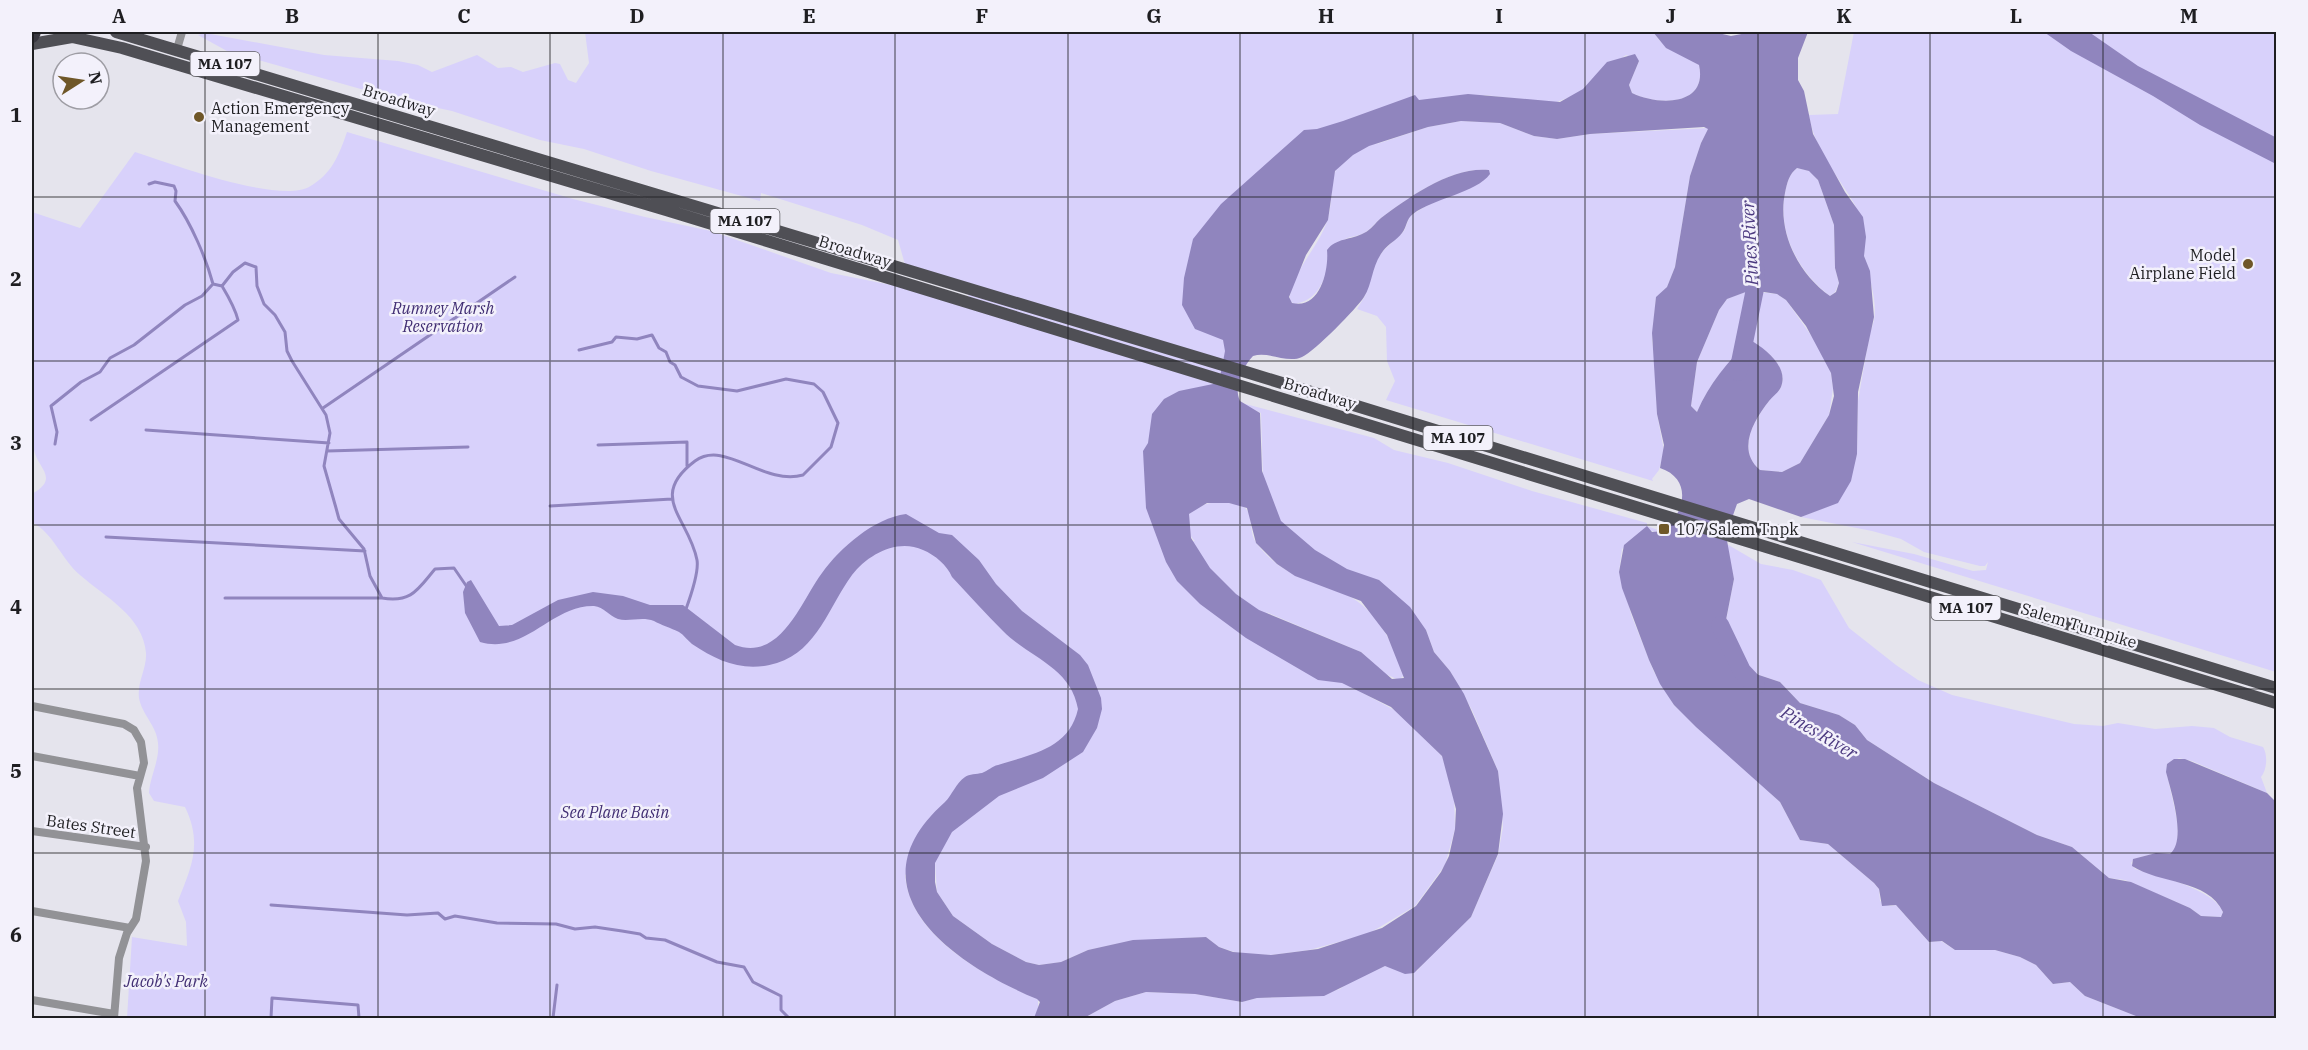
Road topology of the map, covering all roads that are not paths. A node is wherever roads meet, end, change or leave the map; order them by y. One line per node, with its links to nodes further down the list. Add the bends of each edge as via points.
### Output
1 (34, 32): 4 (highway)
2 (116, 32): 6 (main road, Broadway / MA 107)
3 (182, 32): 6 (street)
4 (32, 36)
5 (32, 44): 8 (main road, Broadway / MA 107, via 72,37 112,46)
6 (177, 49): 7 (main road, Broadway / MA 107)
7 (1671, 501): 9 (main road, Salem Turnpike / MA 107)
8 (1666, 515): 10 (main road, Salem Turnpike / MA 107)
9 (2277, 688)
10 (2277, 703)
11 (32, 706): 13 (street, via 124,724 134,730 141,742 144,763)
12 (32, 756): 13 (street)
13 (140, 776): 15 (street, via 137,788)
14 (32, 831): 15 (street, Bates Street)
15 (146, 847): 17 (street, via 136,919)
16 (32, 911): 17 (street)
17 (130, 928): 19 (street, via 119,958)
18 (32, 1000): 19 (street)
19 (114, 1016)

